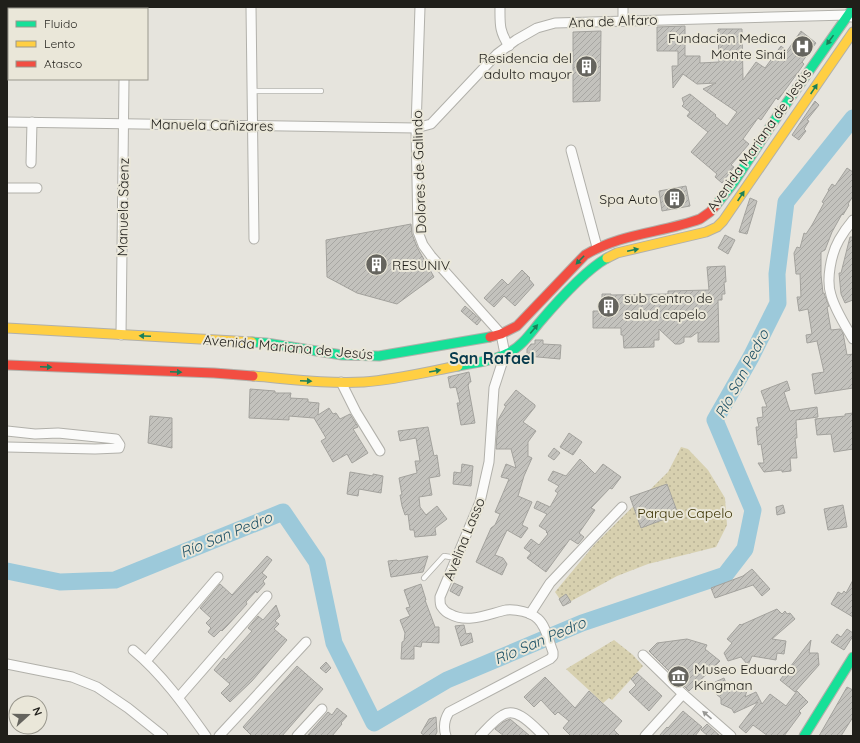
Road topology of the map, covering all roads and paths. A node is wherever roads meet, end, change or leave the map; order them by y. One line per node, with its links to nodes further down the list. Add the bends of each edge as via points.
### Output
1 (251, 7): 10 (street)
2 (420, 7): 16 (street, Dolores de Galindo)
3 (500, 7): 8 (street, via 500,28)
4 (623, 7): 6 (street)
5 (851, 14): 6 (street, Ana de Alfaro); 21 (street, Avenida Mariana de Jesús, one-way to 21, via 805,74 725,193)
6 (623, 21): 8 (street, Ana de Alfaro, via 554,23 537,28)
7 (853, 32): 23 (street, Avenida Mariana de Jesús, one-way to 7, via 729,214)
8 (509, 46): 16 (street, Ana de Alfaro, via 497,54 431,124)
9 (124, 80): 14 (street, Manuela Sàenz)
10 (252, 91): 11 (lane); 15 (street)
11 (321, 91)
12 (7, 122): 13 (street, Manuela Cañizares)
13 (32, 122): 14 (street, Manuela Cañizares); 18 (street)
14 (124, 123): 15 (street, Manuela Cañizares); 28 (street, Manuela Sàenz)
15 (252, 126): 16 (street, Manuela Cañizares); 24 (street)
16 (416, 128): 27 (street, Dolores de Galindo, via 418,232 423,245)
17 (571, 150): 25 (street)
18 (31, 163)
19 (7, 188): 20 (street)
20 (37, 188)
21 (707, 215): 23 (street); 25 (street, Avenida Mariana de Jesús, via 658,231 615,239)
22 (853, 220): 29 (street, via 834,251 829,288 834,304)
23 (716, 227): 30 (street, Avenida Mariana de Jesús, one-way to 23, via 520,345 553,307 602,261 617,253)
24 (254, 239)
25 (597, 247): 27 (street, Avenida Mariana de Jesús, one-way to 27, via 585,255 517,326)
26 (7, 328): 28 (street, Avenida Mariana de Jesús)
27 (501, 334): 28 (street, Avenida Mariana de Jesús, one-way to 28, via 379,356 357,356 266,343); 30 (street)
28 (121, 335)
29 (853, 339)
30 (505, 354): 32 (street, Avenida Mariana de Jesús, one-way to 30, via 384,380 481,362); 38 (street, Avelina Lasso, via 494,388 489,462 480,502)
31 (7, 365): 32 (street, Avenida Mariana de Jesús, one-way to 32, via 214,373)
32 (341, 382): 36 (street)
33 (7, 431): 34 (street, via 116,439 120,445 116,449)
34 (7, 447): 35 (lane)
35 (7, 451)
36 (380, 451)
37 (622, 507): 42 (street, via 550,583)
38 (457, 558): 40 (lane, via 444,556); 42 (street, Avelina Lasso, via 440,597 441,606 446,612 456,618 469,619 508,610)
39 (218, 577): 47 (street)
40 (424, 578)
41 (267, 596): 50 (street)
42 (530, 614): 56 (street, via 543,626 553,656 449,712 445,718)
43 (306, 642): 54 (street)
44 (133, 650): 47 (street)
45 (643, 655): 49 (street)
46 (853, 657): 61 (street)
47 (146, 661): 50 (street)
48 (7, 664): 52 (street, via 72,677 98,687)
49 (683, 694): 59 (street); 60 (street, one-way to 49)
50 (178, 697): 53 (street)
51 (322, 709): 55 (street)
52 (163, 736)
53 (206, 736)
54 (219, 736)
55 (297, 736)
56 (446, 736)
57 (480, 736): 58 (street, via 504,714 510,713 521,716)
58 (544, 736)
59 (646, 736)
60 (731, 736)
61 (804, 736)

